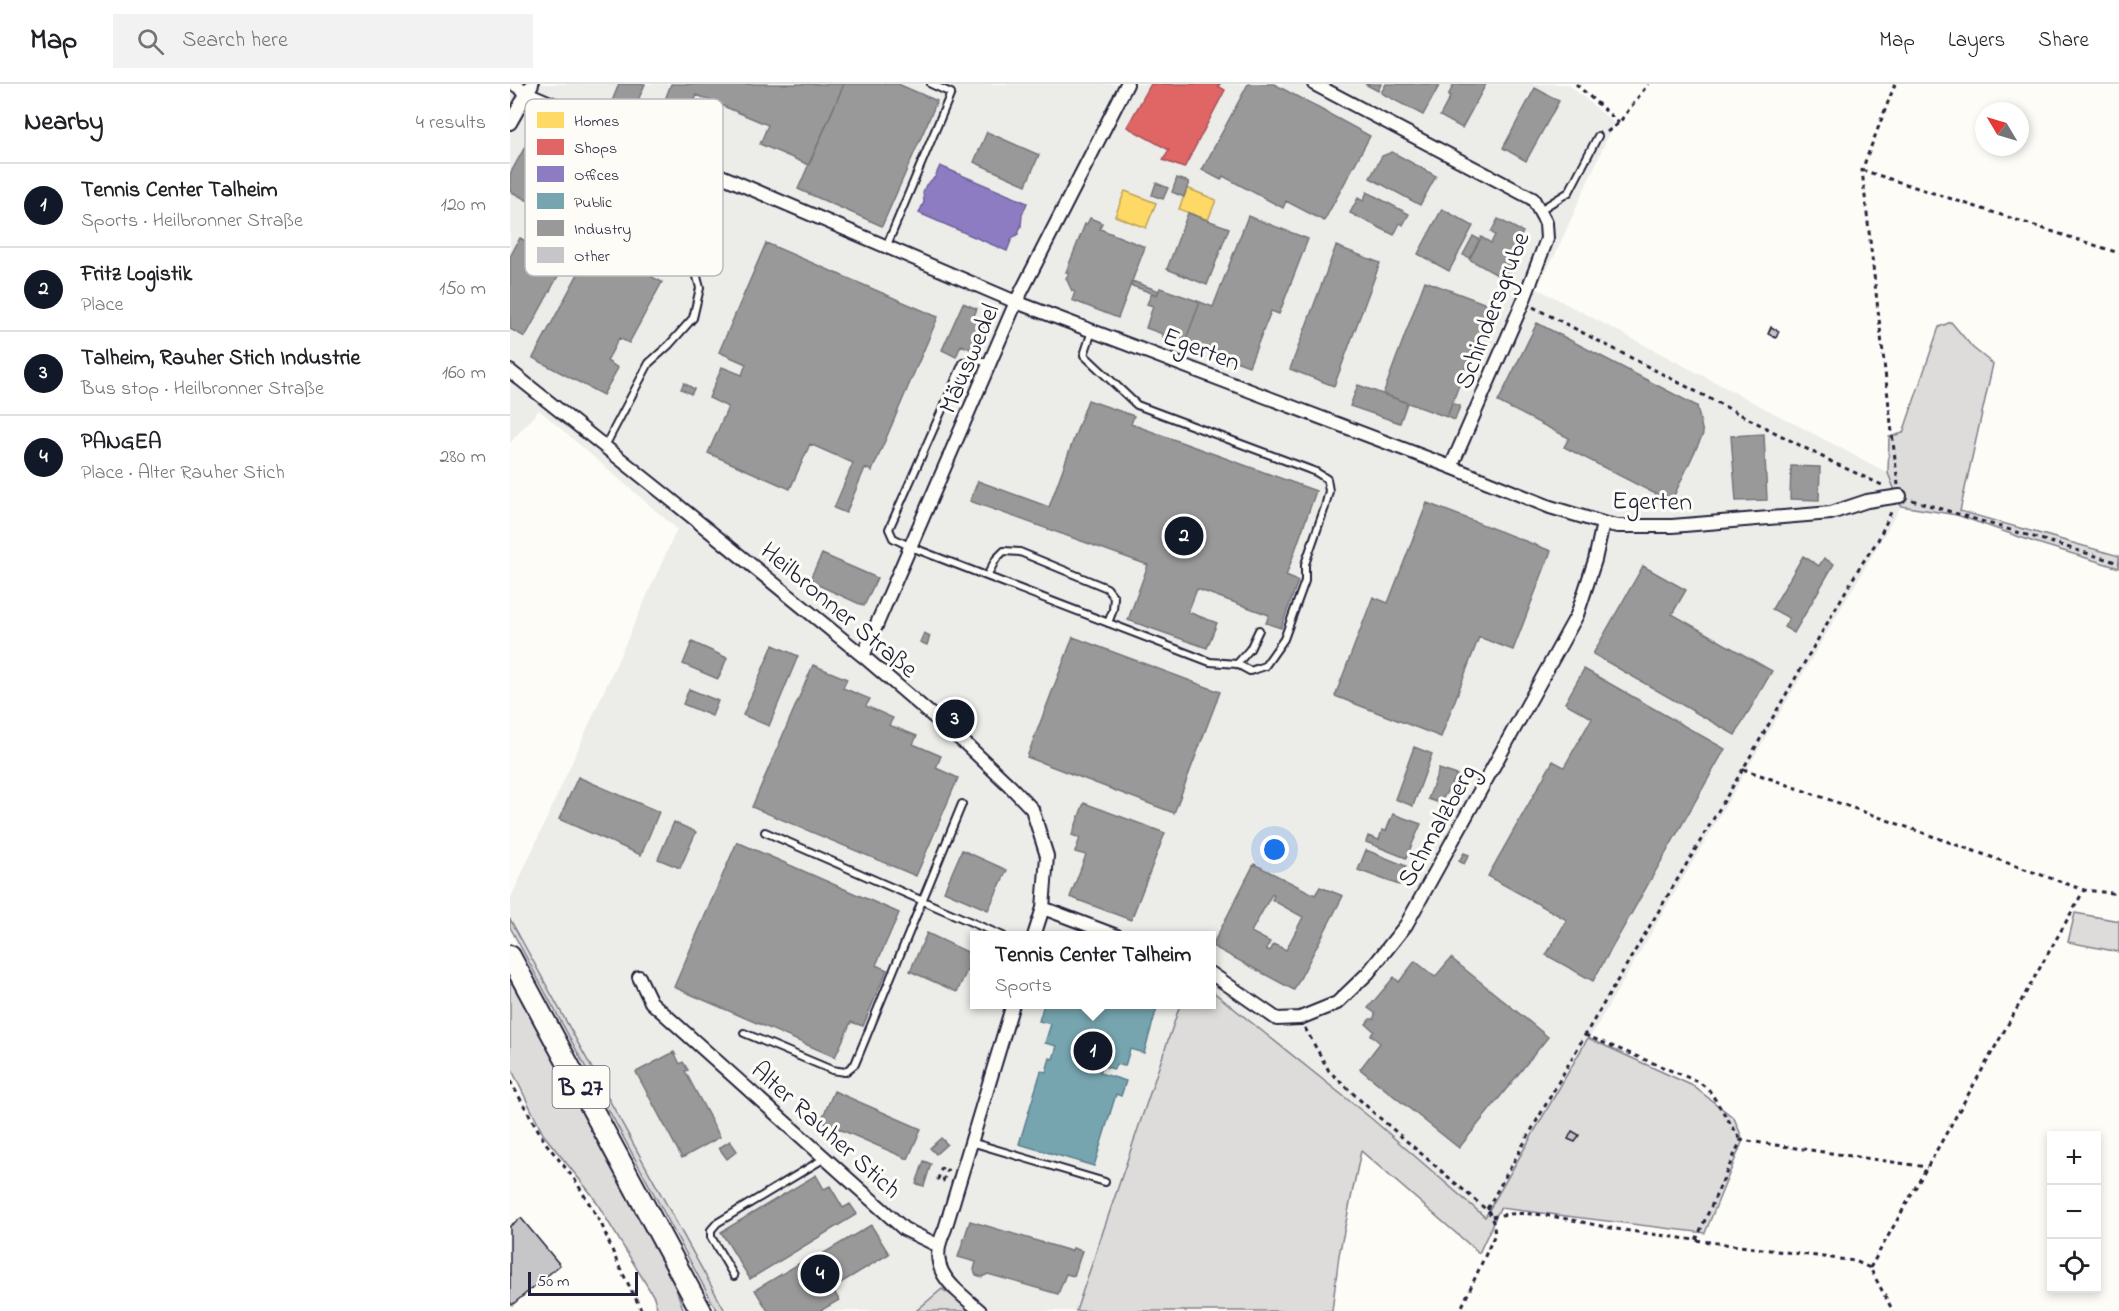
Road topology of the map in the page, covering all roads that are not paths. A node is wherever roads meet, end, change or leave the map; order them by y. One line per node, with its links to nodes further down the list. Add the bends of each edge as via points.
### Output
1 (514, 84): 5 (street, Egerten)
2 (931, 84): 11 (lane, via 951,93)
3 (1127, 84): 13 (street, Mäuswedel)
4 (1314, 84): 10 (street, Schindersgrube, via 1533,200)
5 (529, 89): 6 (street, Egerten); 7 (street)
6 (552, 99)
7 (510, 123)
8 (1598, 136): 10 (lane, via 1569,192)
9 (723, 174): 11 (street, Egerten)
10 (1540, 210): 18 (street, Schindersgrube, via 1547,239 1524,302)
11 (887, 245): 13 (street, Egerten)
12 (697, 276): 17 (lane, via 700,288 693,318 649,363)
13 (1016, 302): 14 (street, Egerten); 15 (street, Mäuswedel)
14 (1092, 330): 18 (street, Egerten); 26 (lane, via 1084,355 1137,405 1327,479 1326,507 1284,639 1265,666 1250,670)
15 (990, 363): 21 (street, Mäuswedel); 21 (lane, via 973,358 963,363 889,529 893,538)
16 (510, 371): 17 (street, Heilbronner Straße)
17 (604, 446): 25 (street, Heilbronner Straße)
18 (1451, 467): 20 (street, Egerten, via 1550,507)
19 (1899, 497): 20 (street, Egerten, via 1867,501 1831,513 1672,526)
20 (1603, 523): 36 (street, Schmalzberg, via 1596,560 1577,615 1406,925 1368,972 1337,1004 1300,1018 1277,1019)
21 (911, 547): 22 (lane); 25 (street, Mäuswedel)
22 (987, 576): 23 (lane); 23 (lane, via 1004,551 1020,552 1107,588 1114,597)
23 (1108, 623): 26 (lane, via 1210,662)
24 (1259, 630): 26 (lane)
25 (863, 656): 30 (street, Heilbronner Straße, via 968,746 1032,809 1047,856)
26 (1237, 664)
27 (962, 804): 29 (lane)
28 (765, 832): 29 (lane)
29 (923, 901): 31 (lane); 38 (lane, via 855,1064 845,1072)
30 (1043, 908): 32 (street, Heilbronner Straße); 33 (street)
31 (992, 931)
32 (1036, 931)
33 (1105, 931)
34 (510, 956): 44 (main road, B 27)
35 (639, 977): 40 (street, Alter Rauher Stich, via 651,1002)
36 (1216, 977)
37 (1012, 1009): 39 (street)
38 (744, 1033)
39 (970, 1142): 41 (lane); 42 (street)
40 (825, 1158): 42 (street, Alter Rauher Stich, via 904,1229); 43 (lane, via 711,1230 711,1237)
41 (1105, 1182)
42 (937, 1245): 45 (street, via 939,1268 950,1284)
43 (734, 1276)
44 (701, 1311)
45 (980, 1311)

